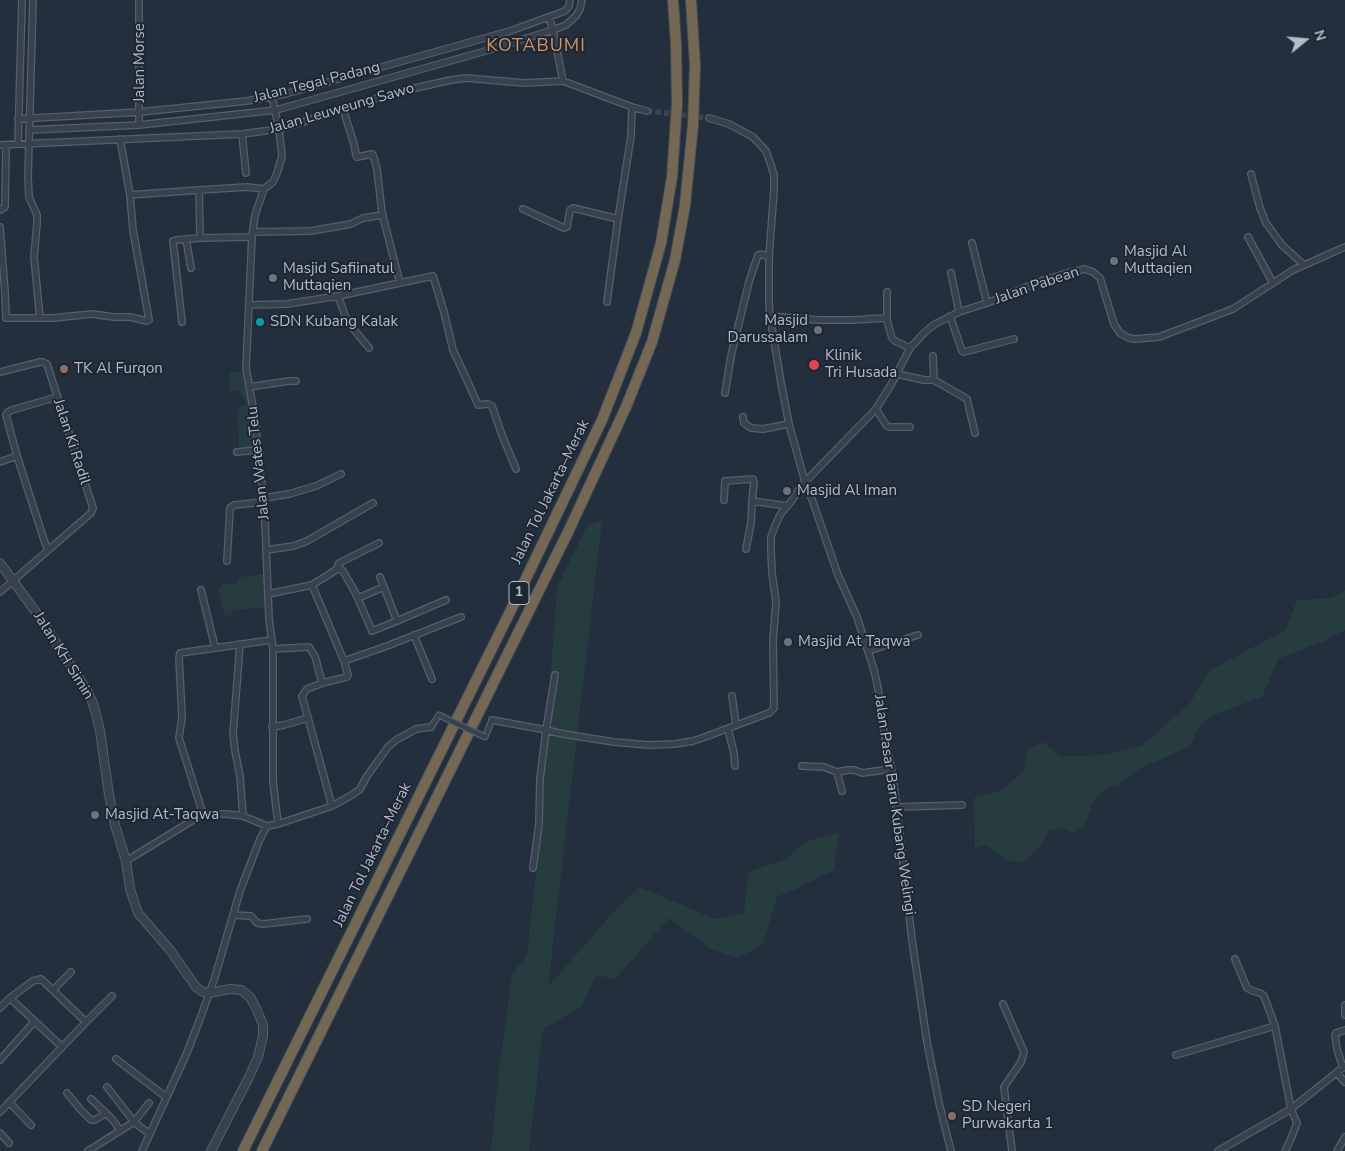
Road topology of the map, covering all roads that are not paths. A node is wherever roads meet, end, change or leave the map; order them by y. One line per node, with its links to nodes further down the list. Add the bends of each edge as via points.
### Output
1 (22, 0): 23 (street)
2 (33, 0): 21 (street)
3 (139, 0): 20 (street, Jalan Morse)
4 (570, 0): 8 (street)
5 (582, 0): 9 (street)
6 (673, 0): 186 (highway, Jalan Tol Jakarta–Merak / 1, via 677,104 672,177 661,243 636,333 602,420 508,616)
7 (690, 0): 187 (highway, Jalan Tol Jakarta–Merak / 1, via 695,65 694,125 675,260 652,342 569,530)
8 (568, 8): 9 (street); 10 (street, Jalan Tegal Padang)
9 (576, 16): 11 (street, Jalan Tegal Padang)
10 (549, 17): 11 (street); 12 (street, Jalan Tegal Padang)
11 (553, 30): 13 (street, Jalan Tegal Padang); 14 (street)
12 (510, 31): 13 (street); 15 (street, Jalan Tegal Padang)
13 (514, 42): 18 (street, Jalan Tegal Padang)
14 (563, 82): 16 (street); 17 (street, Jalan Leuweung Sawo, via 524,83 466,78 398,92)
15 (272, 96): 18 (street, Jalan Wates Telu); 20 (street, Jalan Tegal Padang)
16 (632, 107): 19 (street); 40 (street, via 631,136)
17 (343, 109): 25 (street, Jalan Leuweung Sawo); 39 (street, via 356,156 373,155)
18 (276, 110): 24 (street, Jalan Tegal Padang); 25 (street, Jalan Wates Telu)
19 (647, 110)
20 (140, 112): 21 (street, Jalan Tegal Padang); 24 (street, Jalan Morse)
21 (29, 118): 23 (street, Jalan Tegal Padang); 26 (street)
22 (709, 118): 48 (street, Jalan Pasar Baru Kubang Welingi, via 747,133 766,151 774,175)
23 (18, 119): 29 (street)
24 (139, 125): 26 (street, Jalan Tegal Padang)
25 (279, 129): 27 (street, Jalan Leuweung Sawo); 34 (street, Jalan Wates Telu, via 281,164 273,182)
26 (29, 130): 30 (street)
27 (242, 134): 28 (street, Jalan Leuweung Sawo); 32 (street)
28 (120, 140): 30 (street, Jalan Leuweung Sawo); 36 (street)
29 (18, 144): 30 (street, Jalan Leuweung Sawo); 31 (street, Jalan Leuweung Sawo)
30 (28, 144): 62 (street, via 29,197 37,215 34,257)
31 (3, 145): 38 (street, via 5,206)
32 (246, 173)
33 (1251, 174): 49 (street, via 1266,223 1282,245)
34 (264, 189): 35 (street); 42 (street, Jalan Wates Telu)
35 (199, 190): 36 (street); 44 (street)
36 (130, 195): 62 (street, via 132,230 149,320 92,314)
37 (523, 208): 40 (street, via 564,228 573,208)
38 (0, 210)
39 (382, 214): 42 (street, via 351,224 311,231); 52 (street)
40 (618, 219): 56 (street)
41 (0, 227): 62 (street, via 6,316)
42 (252, 234): 44 (street); 58 (street, Jalan Wates Telu)
43 (1248, 237): 53 (street)
44 (200, 238): 45 (street)
45 (186, 239): 50 (street); 64 (street, via 173,241)
46 (972, 243): 57 (street)
47 (1345, 247): 49 (street, Jalan Pabean)
48 (769, 257): 60 (street, Jalan Pasar Baru Kubang Welingi); 74 (street, via 758,255 749,282)
49 (1304, 266): 53 (street, Jalan Pabean)
50 (191, 268)
51 (951, 274): 59 (street)
52 (400, 283): 55 (street); 85 (street, via 432,276 453,350 478,405 492,406)
53 (1272, 284): 57 (street, Jalan Pabean, via 1236,308 1208,320 1159,337 1142,339 1128,338 1120,333 1114,324 1100,278 1089,270 1057,276)
54 (887, 292): 63 (street)
55 (338, 296): 58 (street, via 287,304); 66 (street, via 346,318)
56 (607, 302)
57 (987, 303): 59 (street, Jalan Pabean)
58 (249, 305): 73 (street, Jalan Wates Telu, via 246,368)
59 (959, 312): 61 (street, Jalan Pabean)
60 (770, 316): 63 (street); 78 (street, Jalan Pasar Baru Kubang Welingi)
61 (950, 316): 65 (street, via 964,352); 67 (street, Jalan Pabean, via 925,332)
62 (40, 318)
63 (887, 320): 67 (street, via 892,338)
64 (182, 322)
65 (1014, 339)
66 (369, 348)
67 (910, 348): 70 (street, Jalan Pabean)
68 (933, 356): 71 (street)
69 (0, 372): 75 (street, Jalan Ki Radil, via 43,362 47,364)
70 (897, 374): 71 (street); 76 (street, Jalan Pabean)
71 (934, 380): 80 (street, via 967,399)
72 (296, 381): 73 (street)
73 (249, 387): 81 (street, Jalan Wates Telu)
74 (725, 393)
75 (56, 397): 83 (street, via 8,412); 95 (street, Jalan Ki Radil, via 92,508 91,513)
76 (876, 408): 79 (street, via 889,427); 87 (street, Jalan Pabean)
77 (743, 417): 78 (street, via 744,423 751,428)
78 (789, 424): 87 (street, Jalan Pasar Baru Kubang Welingi)
79 (910, 427)
80 (975, 433)
81 (257, 450): 82 (street); 88 (street, Jalan Wates Telu)
82 (237, 452)
83 (17, 456): 84 (street); 95 (street)
84 (0, 462)
85 (516, 469)
86 (341, 474): 88 (street, via 316,486)
87 (805, 482): 92 (street, Jalan Pabean); 117 (street, Jalan Pasar Baru Kubang Welingi)
88 (264, 500): 96 (street, Jalan Wates Telu); 97 (street, via 230,508)
89 (724, 500): 90 (street, via 725,481 753,479)
90 (752, 501): 92 (street); 94 (street)
91 (373, 503): 96 (street, via 307,541)
92 (787, 506): 125 (street, Jalan Pabean, via 771,537 776,602 774,708 765,716)
93 (379, 543): 99 (street, via 339,563)
94 (746, 549)
95 (48, 550): 101 (street)
96 (266, 550): 106 (street, Jalan Wates Telu)
97 (227, 561)
98 (0, 564): 101 (street, Jalan KH Simin)
99 (337, 568): 102 (street); 107 (street, via 342,569)
100 (380, 577): 103 (street)
101 (14, 581): 105 (street); 142 (street, Jalan KH Simin, via 92,701 100,731 109,795)
102 (312, 584): 106 (street); 118 (street)
103 (384, 587): 107 (street); 110 (street)
104 (201, 590): 115 (street)
105 (0, 592)
106 (268, 594): 113 (street, Jalan Wates Telu)
107 (358, 598): 110 (street, via 372,631)
108 (446, 600): 110 (street)
109 (461, 617): 111 (street)
110 (397, 620)
111 (414, 635): 118 (street); 120 (street)
112 (918, 635): 117 (street)
113 (271, 640): 114 (street); 116 (street, Jalan Wates Telu)
114 (240, 644): 115 (street); 139 (street, via 233,734)
115 (215, 647): 138 (street, via 180,653 179,658 182,717 179,738)
116 (273, 649): 121 (street, via 309,647 319,666); 126 (street, Jalan Wates Telu)
117 (868, 650): 132 (street, Jalan Pasar Baru Kubang Welingi, via 878,688)
118 (344, 662): 121 (street, via 347,676)
119 (555, 676): 129 (street)
120 (432, 679)
121 (322, 683): 123 (street, via 307,689 302,696)
122 (732, 696): 125 (street)
123 (308, 718): 126 (street); 136 (street)
124 (492, 720): 127 (street, bridge, via 485,737 439,715); 129 (street)
125 (736, 725): 128 (street)
126 (272, 727): 140 (street, Jalan Wates Telu)
127 (431, 728): 136 (street, via 416,729 396,740 360,789)
128 (728, 729): 129 (street, via 693,741 648,745); 130 (street)
129 (546, 730): 143 (street)
130 (735, 766)
131 (802, 766): 133 (street, via 824,767)
132 (891, 769): 133 (street); 137 (street, Jalan Pasar Baru Kubang Welingi)
133 (837, 772): 134 (street)
134 (842, 791)
135 (962, 804): 137 (street)
136 (332, 806): 140 (street)
137 (896, 807): 188 (street, Jalan Pasar Baru Kubang Welingi, via 926,1042)
138 (203, 814): 139 (street); 142 (street)
139 (243, 816): 141 (street)
140 (278, 824): 141 (street)
141 (267, 826): 144 (street, via 252,856)
142 (126, 861): 149 (street, Jalan KH Simin, via 138,913 196,987)
143 (533, 868)
144 (233, 915): 145 (street, via 251,916 263,924); 149 (street)
145 (307, 919)
146 (1236, 959): 158 (street, via 1248,988 1264,996)
147 (71, 972): 148 (street)
148 (53, 990): 151 (street, via 41,979 33,980); 157 (street)
149 (209, 993): 169 (street); 185 (street, via 241,990 250,997 263,1025 258,1057)
150 (112, 996): 157 (street)
151 (10, 998): 154 (street); 156 (street)
152 (1003, 1004): 189 (street, via 1024,1052 1004,1088)
153 (1345, 1005): 155 (street)
154 (0, 1008)
155 (1345, 1015)
156 (34, 1022): 160 (street); 163 (street)
157 (86, 1022): 160 (street)
158 (1275, 1026): 161 (street); 173 (street)
159 (1345, 1030): 164 (street, via 1335,1034)
160 (62, 1047): 171 (street)
161 (1176, 1055)
162 (116, 1059): 169 (street)
163 (0, 1060)
164 (1344, 1067): 165 (street)
165 (1337, 1073): 166 (street); 173 (street)
166 (1345, 1082)
167 (107, 1087): 176 (street)
168 (67, 1093): 175 (street, via 91,1120)
169 (166, 1097): 180 (street)
170 (90, 1099): 175 (street)
171 (9, 1102): 174 (street); 177 (street)
172 (149, 1103): 176 (street)
173 (1291, 1109): 190 (street); 191 (street, via 1296,1123)
174 (0, 1112)
175 (106, 1113): 178 (street)
176 (134, 1122): 178 (street); 180 (street)
177 (31, 1125)
178 (120, 1130): 183 (street)
179 (0, 1134): 182 (street)
180 (150, 1134): 184 (street)
181 (1345, 1137): 192 (street)
182 (10, 1143)
183 (88, 1151)
184 (142, 1151)
185 (211, 1151)
186 (243, 1151)
187 (262, 1151)
188 (951, 1151)
189 (1012, 1151)
190 (1218, 1151)
191 (1285, 1151)
192 (1337, 1151)

